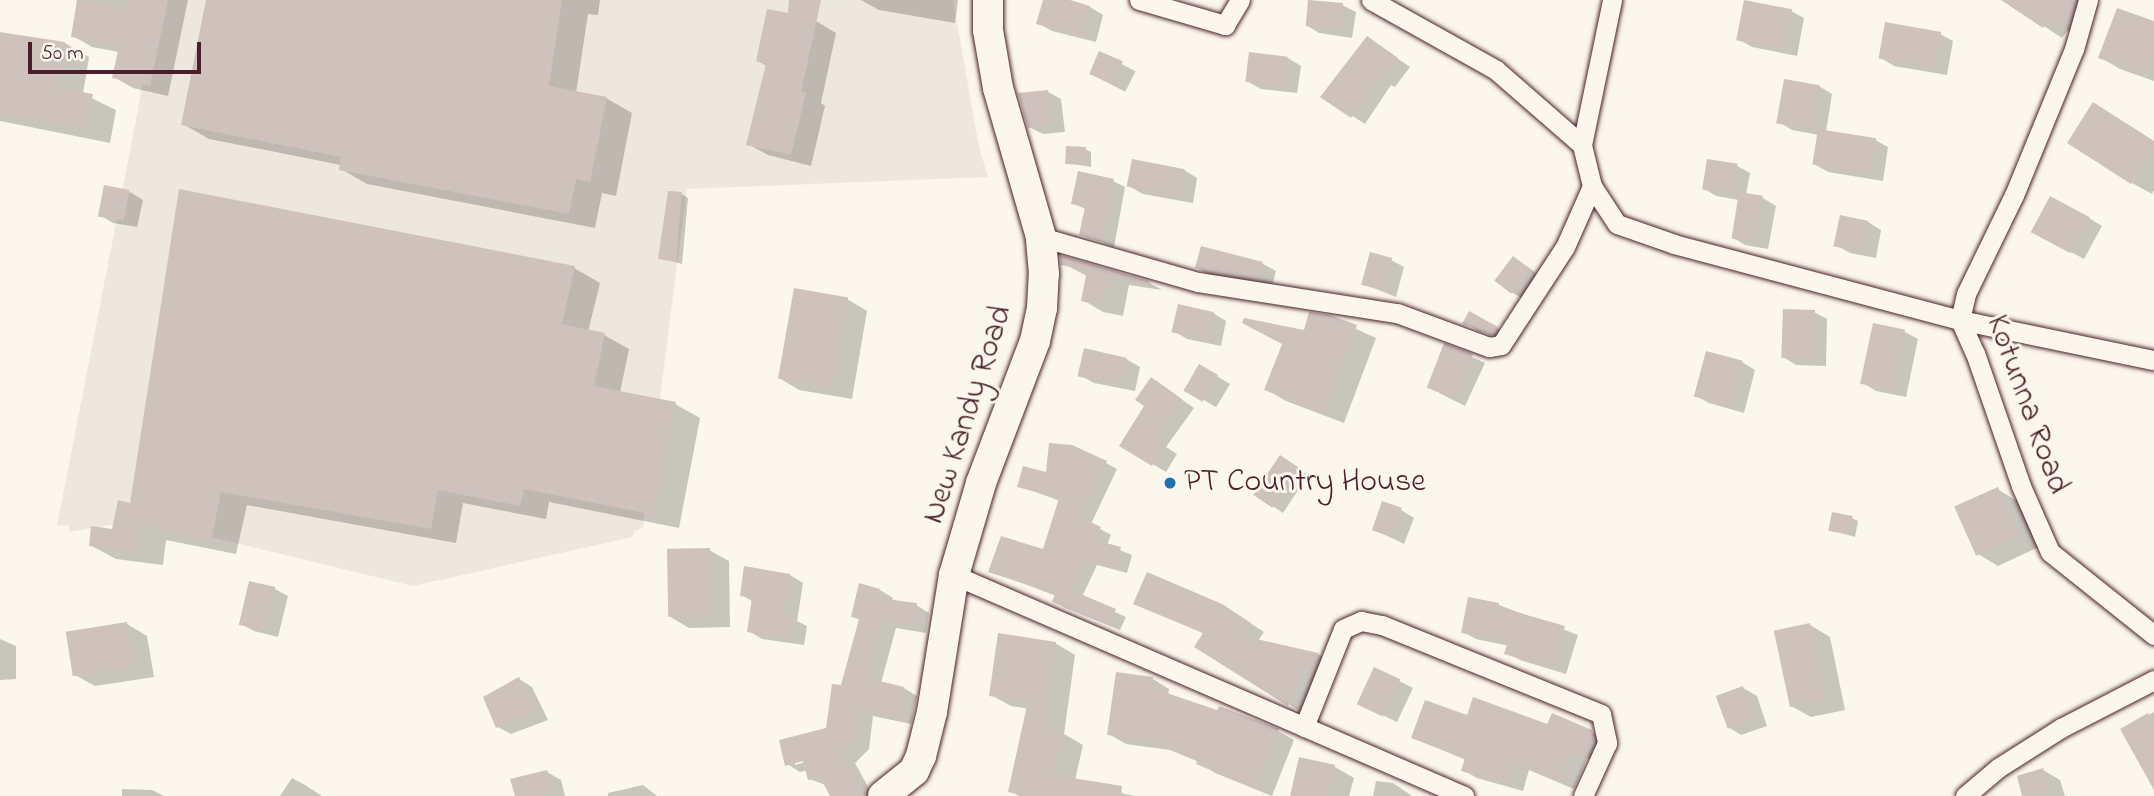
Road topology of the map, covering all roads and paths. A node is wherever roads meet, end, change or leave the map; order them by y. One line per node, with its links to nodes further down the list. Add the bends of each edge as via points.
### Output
1 (988, 0): 9 (main road, New Kandy Road, via 998,88)
2 (1139, 0): 3 (street, via 1225,25)
3 (1240, 0)
4 (1371, 0): 7 (street, via 1496,70)
5 (1612, 0): 7 (street)
6 (2088, 0): 10 (street, Kotunna Road, via 2074,49 2014,195 1966,294)
7 (1581, 145): 8 (street)
8 (1592, 186): 9 (street, via 1565,247 1501,345 1489,346 1397,313 1198,282); 10 (street, via 1617,224 1674,244)
9 (1041, 237): 12 (main road, New Kandy Road, via 1044,274 1035,341 981,483)
10 (1960, 320): 11 (street); 13 (street, Kotunna Road, via 2050,552)
11 (2150, 357)
12 (954, 575): 15 (street); 16 (main road, New Kandy Road, via 921,756 914,771)
13 (2154, 635)
14 (2154, 680): 19 (street, via 2061,728 1998,768)
15 (1304, 727): 17 (street); 18 (street, via 1343,629 1361,621 1382,625 1601,714 1607,743)
16 (883, 796)
17 (1464, 796)
18 (1583, 796)
19 (1965, 796)

